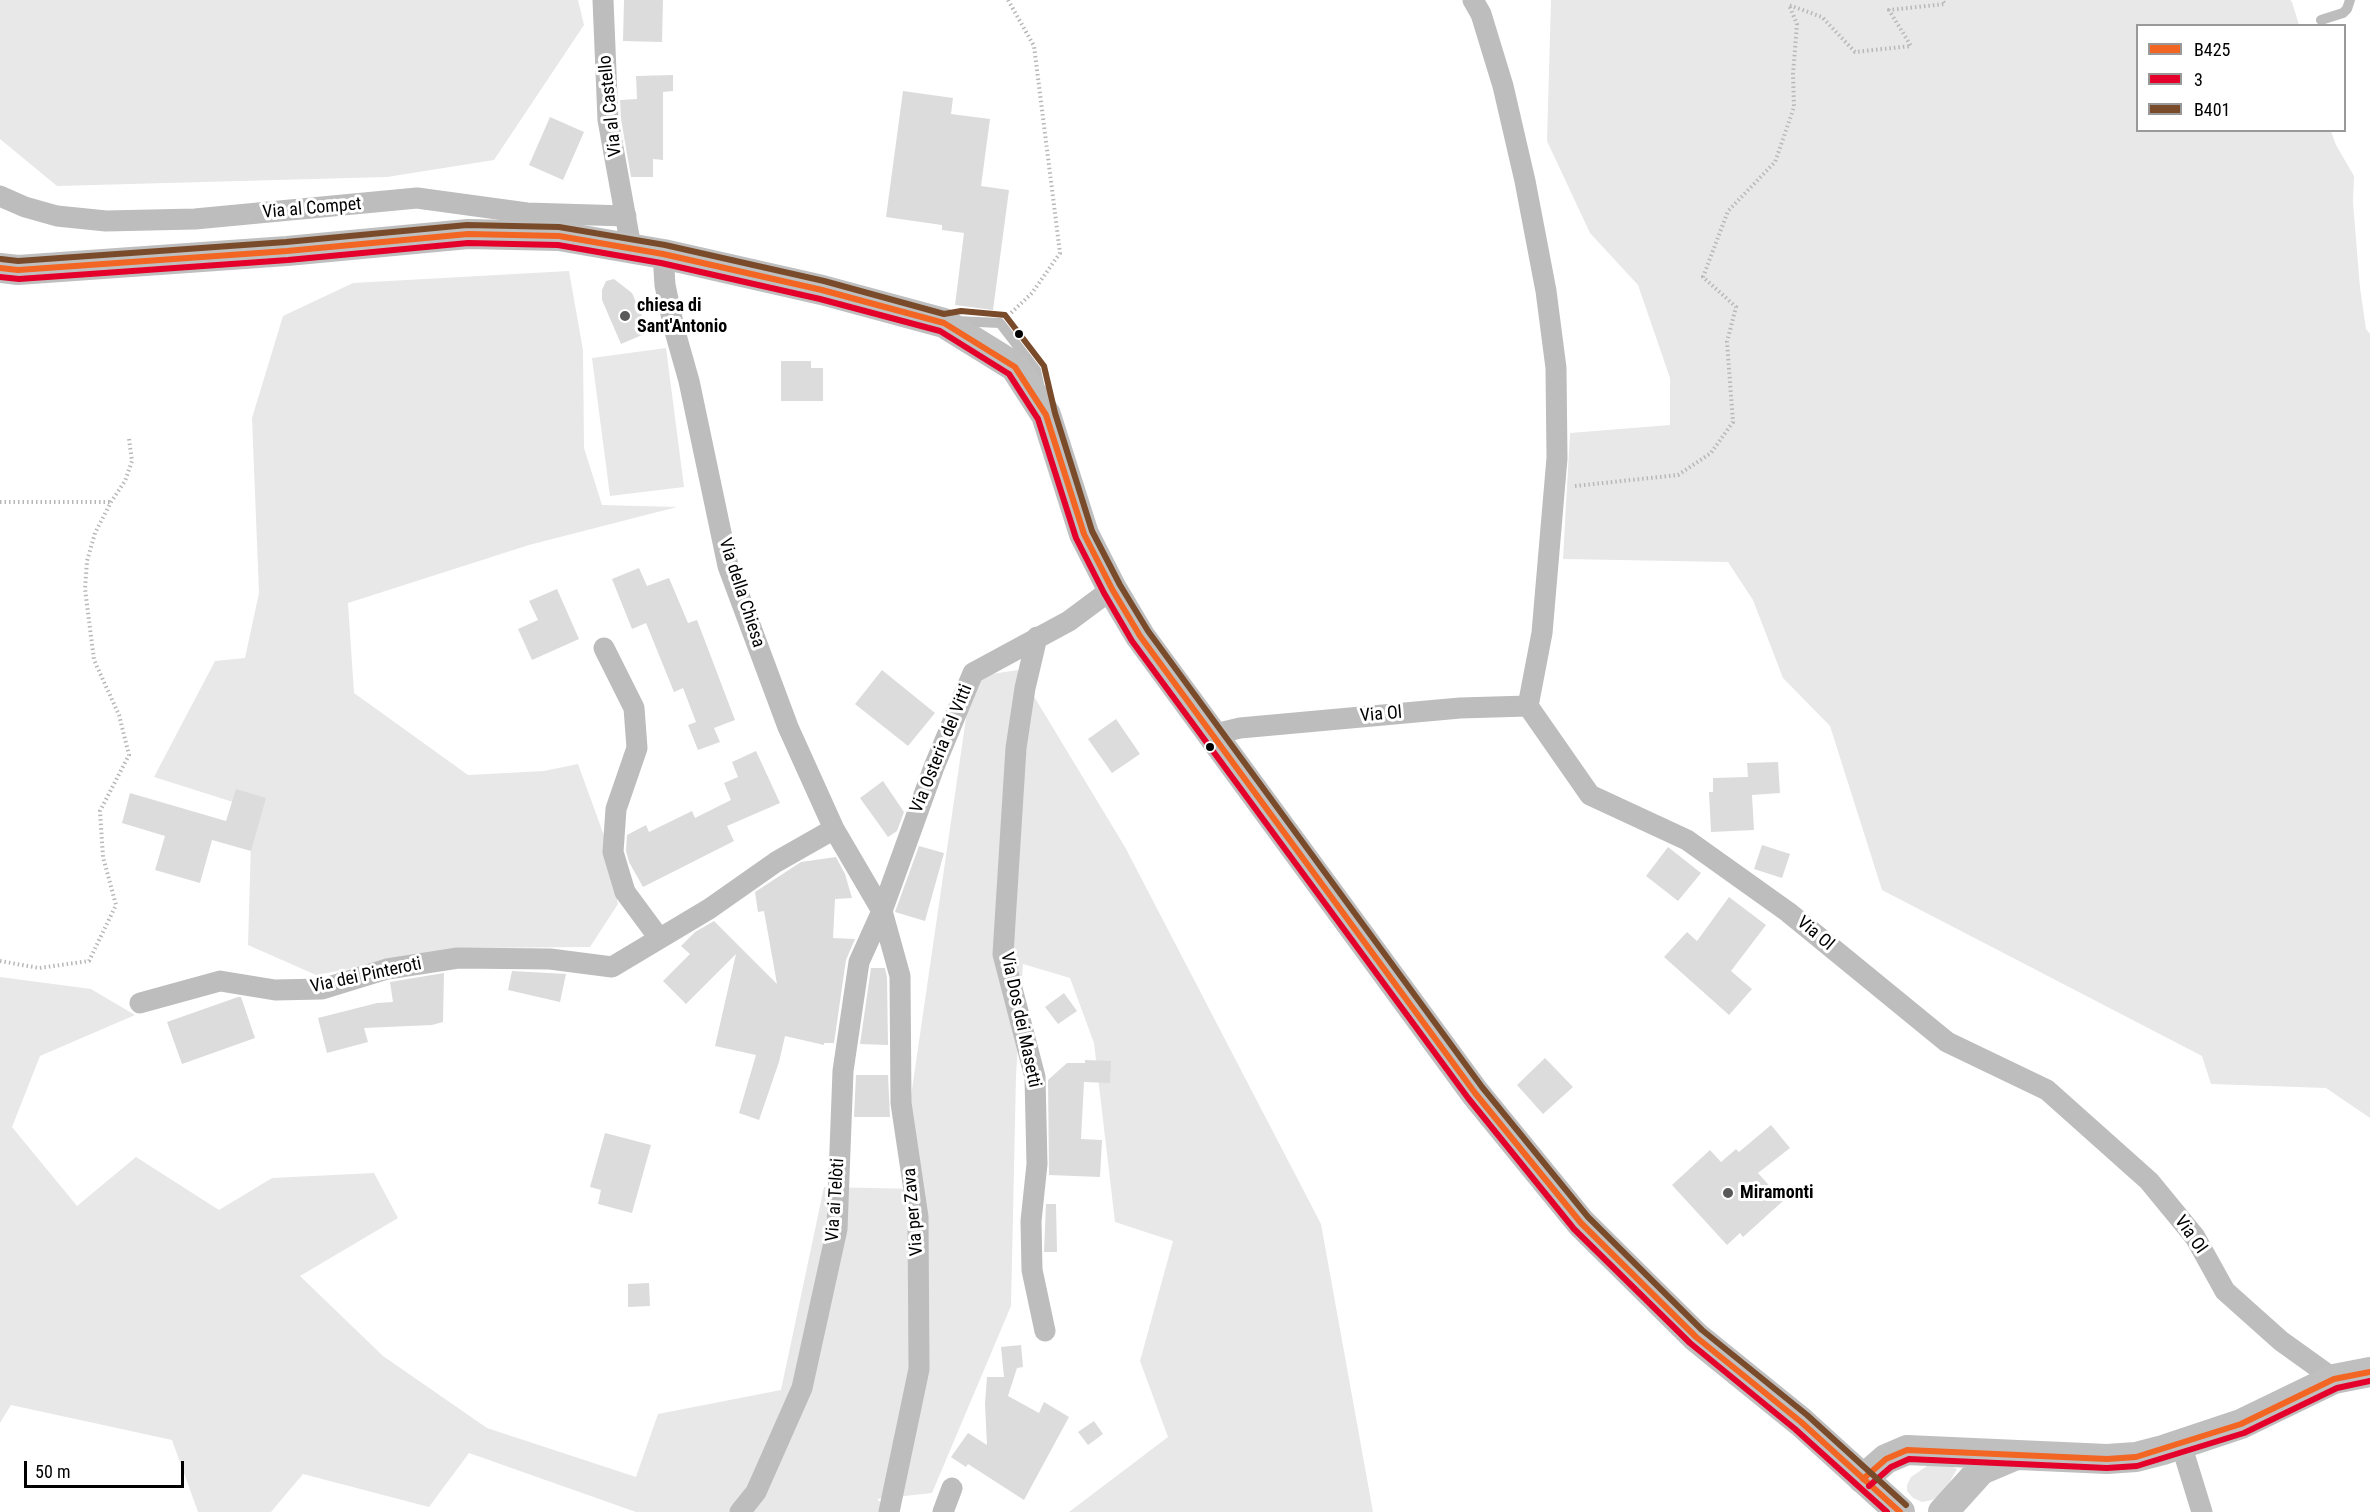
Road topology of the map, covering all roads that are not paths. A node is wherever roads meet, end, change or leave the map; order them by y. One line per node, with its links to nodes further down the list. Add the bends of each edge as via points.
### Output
1 (603, 0): 6 (street, Via al Castello, via 608,120)
2 (1473, 0): 15 (street, via 1503,86 1525,181 1556,368 1557,458 1542,633)
3 (2350, 0): 4 (lane, via 2343,13)
4 (2321, 20)
5 (0, 196): 6 (street, Via al Compet, via 57,216 106,221 195,219 417,198 526,213)
6 (626, 216): 7 (street, Via al Castello)
7 (631, 247): 8 (main road); 9 (main road, via 559,236 468,234 18,270)
8 (663, 254): 10 (main road); 17 (street, Via della Chiesa, via 665,285 728,566 788,727)
9 (0, 268)
10 (944, 323): 11 (main road, via 1015,367); 11 (lane, via 1000,323 1036,370)
11 (1046, 415): 12 (main road, via 1083,534)
12 (1112, 589): 13 (street, Via Osteria del Vitti, via 1069,621); 16 (main road, via 1140,636)
13 (1037, 637): 18 (street, Via Osteria del Vitti, via 973,673); 21 (street, Via Dos dei Masetti, via 1016,748 1004,954 1035,1077 1037,1164 1031,1221 1032,1270)
14 (604, 648): 19 (street, via 634,708 637,748 616,809 613,852 625,892)
15 (1528, 706): 16 (street, Via Ol, via 1460,708 1240,728); 23 (street, Via Ol, via 1590,795 1687,840 1788,912 1947,1042 2047,1090 2149,1181 2195,1237 2225,1291 2281,1341)
16 (1211, 735): 26 (main road, via 1475,1093 1581,1223 1696,1337 1801,1422)
17 (834, 829): 18 (street, Via della Chiesa); 19 (street, Via dei Pinteroti)
18 (882, 911): 28 (street, Via ai Telòti, via 859,962 843,1071 837,1229 802,1388 756,1492); 29 (street, Via per Zava, via 900,976 901,1103 918,1217 919,1369)
19 (659, 938): 20 (street, Via dei Pinteroti, via 612,967 550,959 458,958 387,969 322,989 275,990 220,981)
20 (140, 1003)
21 (1045, 1331)
22 (2370, 1372): 23 (main road)
23 (2334, 1379): 24 (main road, via 2241,1424)
24 (2181, 1444): 25 (main road, via 2136,1457 2107,1459); 33 (street)
25 (2017, 1455): 26 (main road, via 1907,1450 1886,1459); 32 (main road, via 1981,1470)
26 (1863, 1479): 31 (main road)
27 (952, 1488): 30 (street)
28 (740, 1512)
29 (889, 1512)
30 (943, 1512)
31 (1899, 1512)
32 (1943, 1512)
33 (2202, 1512)

